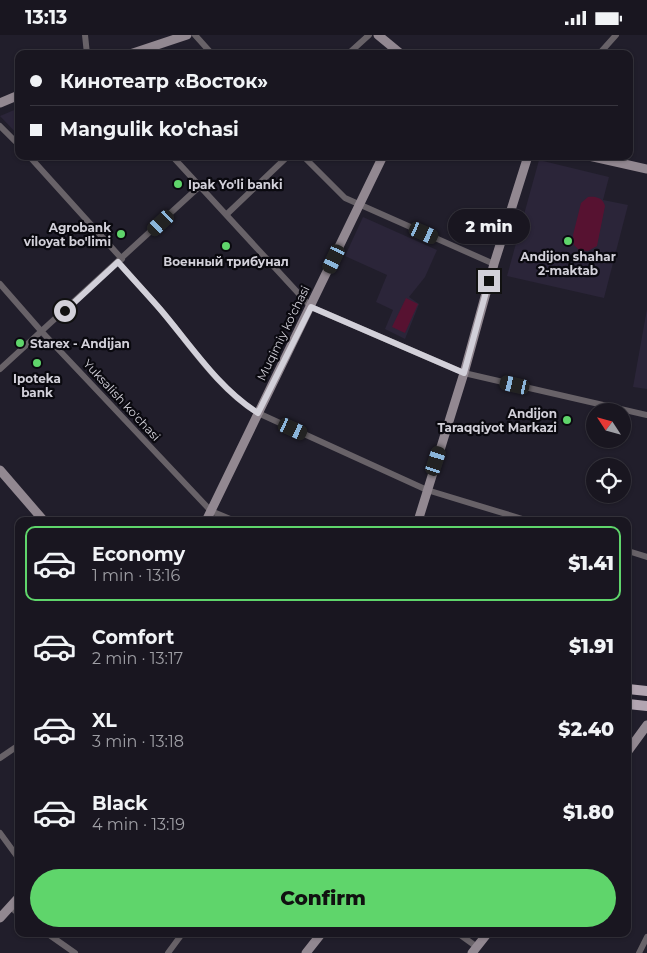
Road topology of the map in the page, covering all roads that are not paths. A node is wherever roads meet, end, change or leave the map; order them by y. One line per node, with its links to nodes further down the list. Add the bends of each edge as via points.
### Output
1 (85, 35): 7 (street)
2 (187, 35): 8 (street)
3 (195, 35): 9 (street)
4 (369, 35): 10 (street)
5 (378, 35): 11 (street)
6 (616, 35): 12 (street)
7 (87, 50)
8 (142, 50)
9 (208, 50)
10 (352, 50)
11 (396, 50)
12 (603, 50)
13 (15, 97): 14 (street)
14 (0, 103)
15 (0, 126): 16 (street)
16 (15, 141)
17 (32, 160): 28 (street)
18 (178, 160): 25 (street)
19 (284, 160): 27 (street)
20 (308, 160): 26 (street, via 345,198)
21 (381, 160): 26 (street, Muqimiy ko'chasi)
22 (527, 160): 29 (street)
23 (607, 160): 24 (street)
24 (647, 169)
25 (200, 186): 27 (street); 28 (street)
26 (360, 205): 29 (street); 31 (street, Muqimiy ko'chasi)
27 (227, 214): 31 (street)
28 (120, 261): 32 (street); 35 (street, via 192,350 241,403)
29 (494, 264): 34 (street)
30 (0, 284): 32 (street, Yuksalish ko'chasi)
31 (311, 307): 34 (street); 35 (street, Muqimiy ko'chasi)
32 (42, 332): 33 (street); 39 (street, Yuksalish ko'chasi)
33 (0, 369)
34 (464, 373): 36 (street); 38 (street)
35 (258, 413): 38 (street); 39 (street, Muqimiy ko'chasi)
36 (647, 415)
37 (0, 471): 40 (street)
38 (427, 490): 43 (street); 44 (street)
39 (211, 511): 41 (street, Muqimiy ko'chasi); 42 (street, Yuksalish ko'chasi)
40 (40, 517)
41 (208, 517)
42 (225, 517)
43 (419, 517)
44 (516, 517)
45 (631, 552): 46 (street)
46 (647, 557)
47 (631, 689): 48 (main road)
48 (647, 691)
49 (631, 704): 50 (main road)
50 (647, 706)
51 (647, 725): 52 (street)
52 (631, 747)
53 (15, 748): 54 (street)
54 (0, 758)
55 (0, 833): 56 (street)
56 (15, 854)
57 (15, 901): 58 (street)
58 (10, 907): 59 (street); 60 (street)
59 (15, 910)
60 (0, 918)
61 (52, 937): 68 (street)
62 (180, 937): 69 (street)
63 (319, 937): 70 (street)
64 (462, 937): 67 (street)
65 (485, 937): 67 (street)
66 (647, 937): 71 (street)
67 (474, 950)
68 (75, 953)
69 (168, 953)
70 (306, 953)
71 (639, 953)

